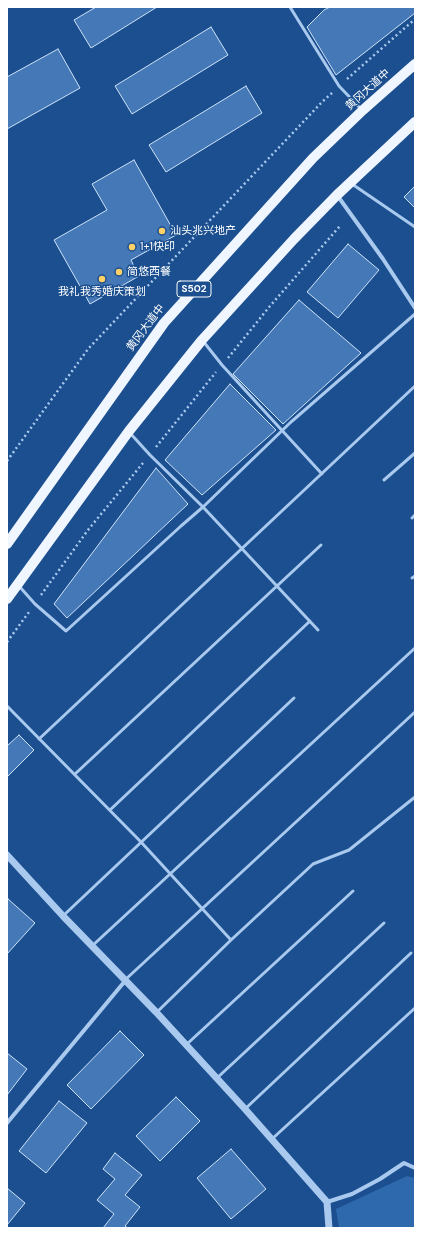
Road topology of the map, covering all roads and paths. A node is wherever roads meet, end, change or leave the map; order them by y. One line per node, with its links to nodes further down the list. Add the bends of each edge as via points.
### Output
1 (290, 7): 6 (lane, via 339,86)
2 (415, 19): 4 (path)
3 (415, 64): 6 (main road, 黄冈大道中 / S502)
4 (346, 81)
5 (334, 91): 21 (path, via 88,349)
6 (362, 110): 27 (main road, 黄冈大道中 / S502, via 313,158 164,323)
7 (415, 122): 8 (main road)
8 (350, 183): 9 (main road); 11 (lane)
9 (337, 195): 12 (street); 14 (main road)
10 (340, 226): 15 (path)
11 (415, 227)
12 (415, 308)
13 (415, 314): 18 (lane)
14 (202, 340): 15 (lane); 17 (main road)
15 (222, 365): 18 (lane); 20 (path)
16 (415, 386): 22 (lane)
17 (129, 431): 20 (lane); 30 (main road)
18 (282, 431): 22 (lane); 24 (lane)
19 (415, 452): 23 (lane)
20 (150, 455): 24 (lane); 33 (path, via 88,530)
21 (7, 461)
22 (322, 474): 29 (lane)
23 (384, 480)
24 (203, 507): 29 (lane); 33 (lane, via 66,631)
25 (415, 515): 26 (lane)
26 (412, 518)
27 (7, 544)
28 (320, 545): 31 (lane)
29 (243, 549): 31 (lane); 41 (lane)
30 (17, 585): 32 (main road); 33 (lane)
31 (276, 585): 34 (lane); 42 (lane)
32 (7, 599)
33 (35, 604): 36 (path)
34 (310, 622): 35 (lane); 44 (lane)
35 (318, 630)
36 (7, 642)
37 (415, 648): 47 (lane)
38 (294, 698): 45 (lane)
39 (7, 706): 41 (lane)
40 (415, 712): 49 (lane)
41 (39, 738): 42 (lane)
42 (75, 774): 44 (lane)
43 (415, 797): 52 (lane, via 349,850 313,864)
44 (110, 810): 45 (lane)
45 (141, 842): 47 (lane); 50 (lane)
46 (7, 855): 50 (street)
47 (171, 874): 49 (lane); 53 (lane)
48 (353, 891): 58 (lane)
49 (202, 908): 52 (lane); 55 (lane)
50 (63, 916): 53 (street)
51 (384, 923): 59 (lane)
52 (231, 940): 57 (lane)
53 (92, 946): 55 (street)
54 (411, 953): 60 (lane)
55 (125, 981): 57 (street); 61 (street)
56 (415, 1008): 62 (lane)
57 (156, 1012): 58 (street)
58 (186, 1045): 59 (street)
59 (216, 1078): 60 (street)
60 (245, 1109): 62 (street)
61 (7, 1124)
62 (272, 1139): 64 (street)
63 (415, 1168): 64 (street, via 404,1163 352,1194)
64 (327, 1202): 65 (street)
65 (329, 1228)

